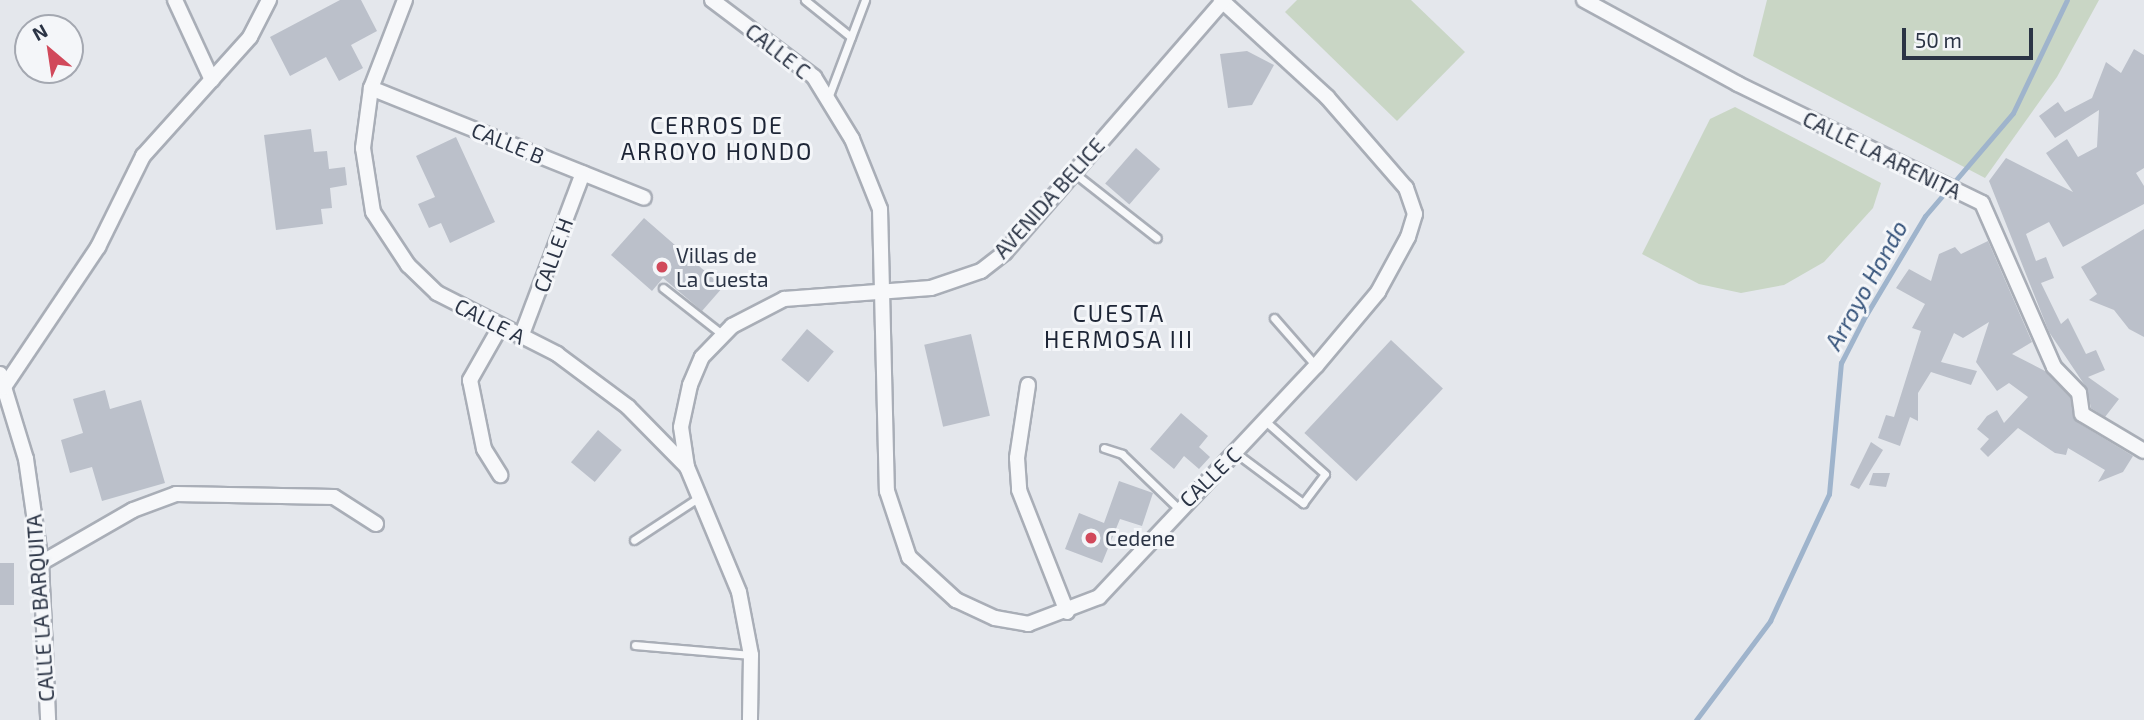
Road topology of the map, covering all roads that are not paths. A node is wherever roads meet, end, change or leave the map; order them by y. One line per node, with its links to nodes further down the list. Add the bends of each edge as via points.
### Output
1 (175, 0): 10 (street)
2 (270, 0): 10 (street, via 250,37)
3 (405, 0): 11 (street, CALLE A)
4 (712, 0): 12 (street, CALLE C, via 814,78)
5 (805, 0): 9 (lane)
6 (865, 0): 9 (lane)
7 (1223, 0): 13 (street, AVENIDA BELICE); 23 (street, CALLE C, via 1327,97 1414,200 1408,237 1378,292)
8 (1584, 0): 28 (street, CALLE LA ARENITA, via 1738,84 1982,204 2054,367 2079,393 2082,414)
9 (850, 37): 12 (lane)
10 (212, 80): 24 (street, via 143,156 98,247)
11 (371, 88): 14 (street, CALLE B); 20 (street, CALLE A, via 363,148 373,212 408,265 437,293)
12 (827, 99): 18 (street, CALLE C, via 852,139 880,209)
13 (1074, 172): 16 (lane); 18 (street, AVENIDA BELICE, via 1005,252 981,271 930,288)
14 (583, 173): 15 (street, CALLE B); 22 (street, CALLE H)
15 (644, 198)
16 (1157, 238)
17 (663, 288): 21 (lane)
18 (884, 290): 21 (street, AVENIDA BELICE, via 784,299 757,310); 37 (street, CALLE C, via 887,491 909,556 956,600 995,618 1028,624)
19 (1274, 318): 23 (lane)
20 (499, 329): 22 (street, CALLE A); 31 (street, via 470,380 481,438)
21 (723, 335): 30 (street, AVENIDA BELICE, via 702,357 690,385 681,427)
22 (521, 337): 30 (street, CALLE A, via 557,354 628,407)
23 (1316, 366): 26 (street, CALLE C)
24 (1, 383): 36 (street, CALLE LA BARQUITA, via 26,459)
25 (1028, 385): 37 (street, via 1017,458 1019,490)
26 (1265, 421): 29 (street, CALLE C); 29 (lane, via 1325,474 1303,503 1294,501)
27 (1104, 448): 33 (lane, via 1122,454)
28 (2144, 452)
29 (1236, 453): 33 (street, CALLE C)
30 (687, 467): 32 (street, CALLE A)
31 (500, 475)
32 (703, 495): 35 (lane); 39 (street, CALLE A, via 739,592)
33 (1178, 509): 37 (street, CALLE C, via 1099,597)
34 (376, 524): 36 (street, via 334,497 176,494 133,510)
35 (634, 540)
36 (41, 563): 40 (street, CALLE LA BARQUITA)
37 (1068, 612)
38 (635, 645): 39 (lane)
39 (751, 655): 41 (street)
40 (48, 720)
41 (750, 720)

